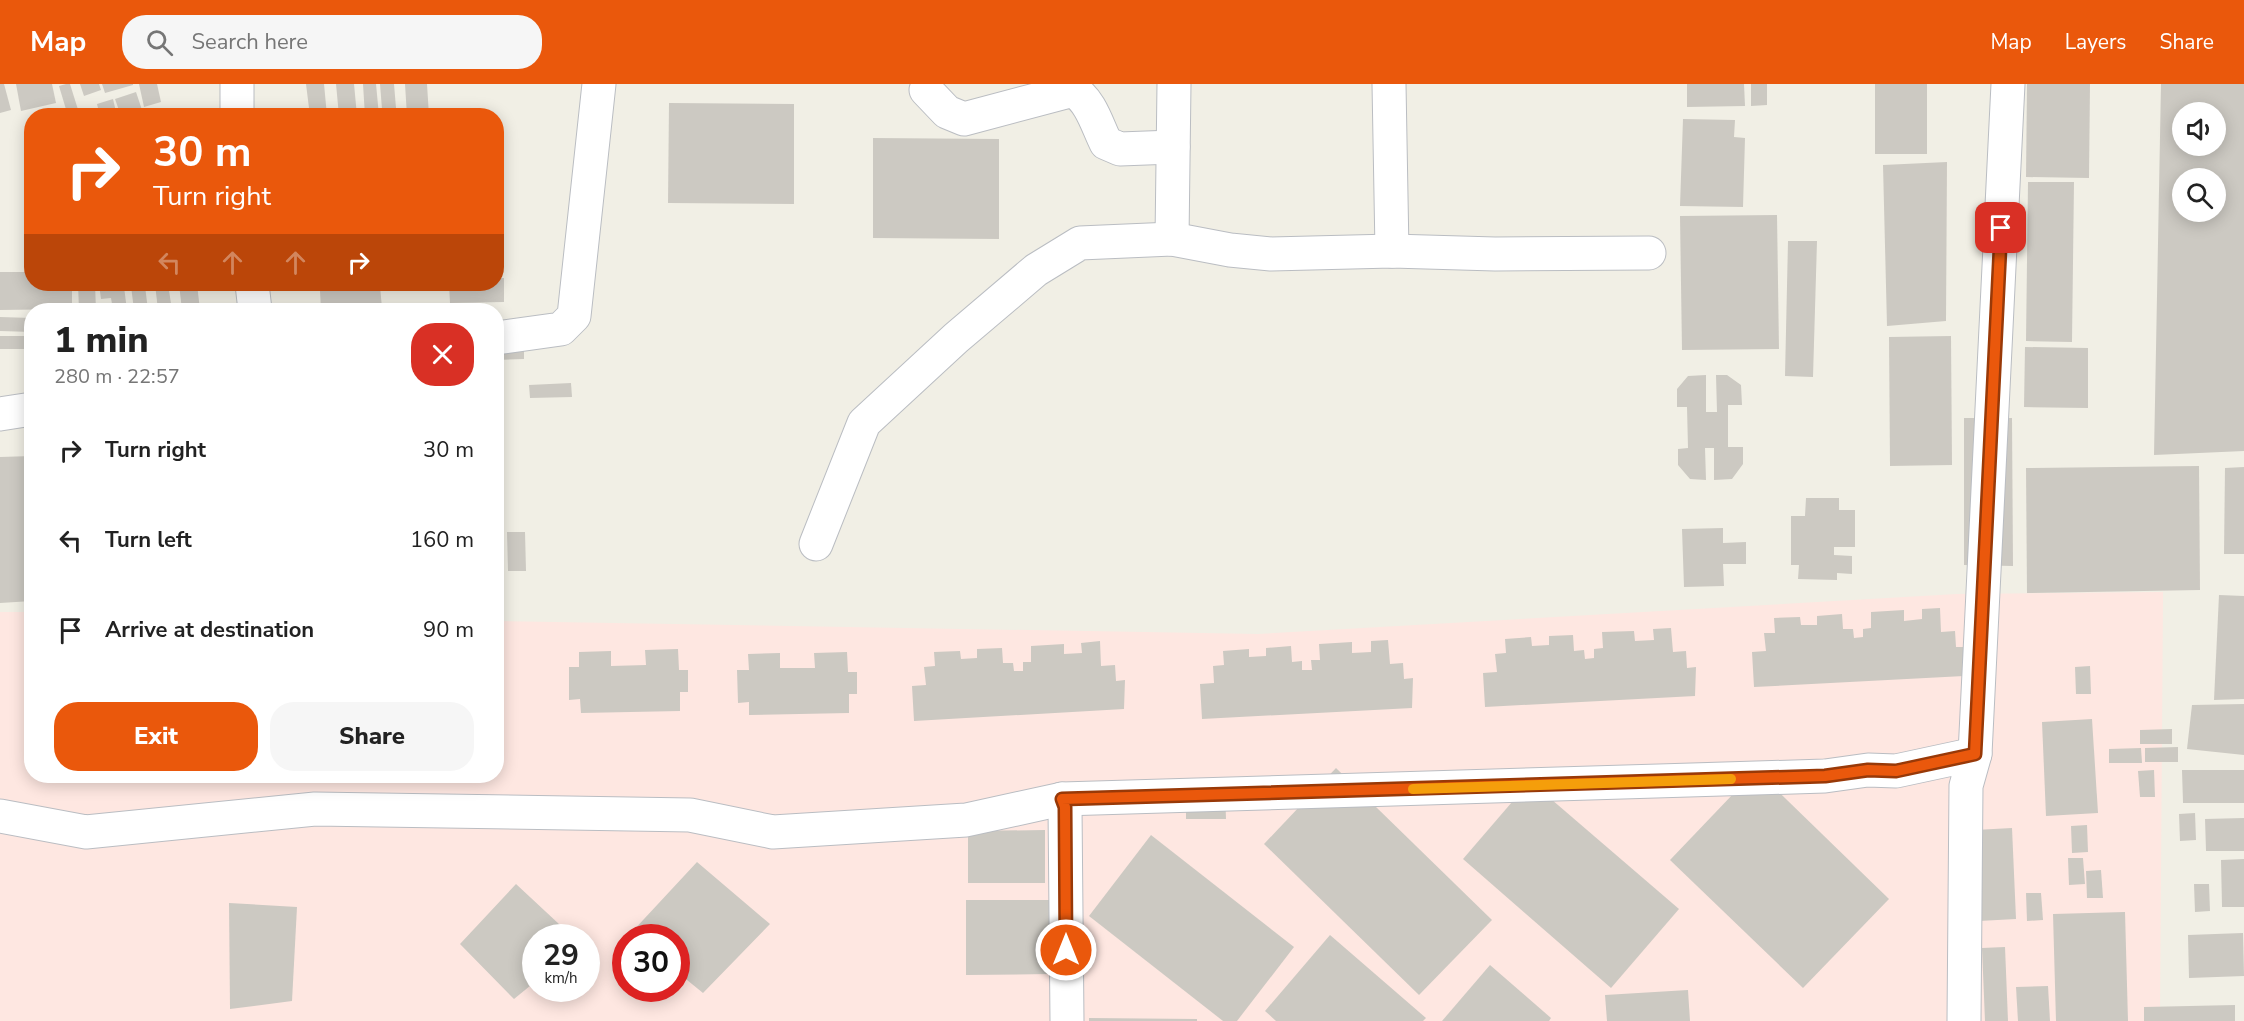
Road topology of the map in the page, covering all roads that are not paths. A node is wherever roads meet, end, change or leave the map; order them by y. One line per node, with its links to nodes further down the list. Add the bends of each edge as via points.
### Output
1 (237, 84): 7 (street)
2 (598, 84): 12 (street, via 574,316 561,329)
3 (1174, 84): 8 (street)
4 (1389, 84): 10 (street)
5 (2008, 84): 16 (street)
6 (926, 90): 8 (street, via 947,112 964,119 1073,90 1088,104 1106,143 1120,149)
7 (237, 108)
8 (1173, 147): 9 (street)
9 (1172, 238): 10 (street, via 1271,254); 15 (street, via 1080,243 1036,270 956,338 864,423)
10 (1392, 250): 11 (street)
11 (1649, 253)
12 (504, 337)
13 (24, 410): 14 (street)
14 (0, 414)
15 (816, 544)
16 (1975, 754): 17 (street, via 1896,771 1825,776); 20 (street, via 1966,786)
17 (1062, 799): 18 (street, via 966,820 773,832 678,815 315,809 86,832); 19 (street)
18 (0, 816)
19 (1067, 1021)
20 (1964, 1021)

